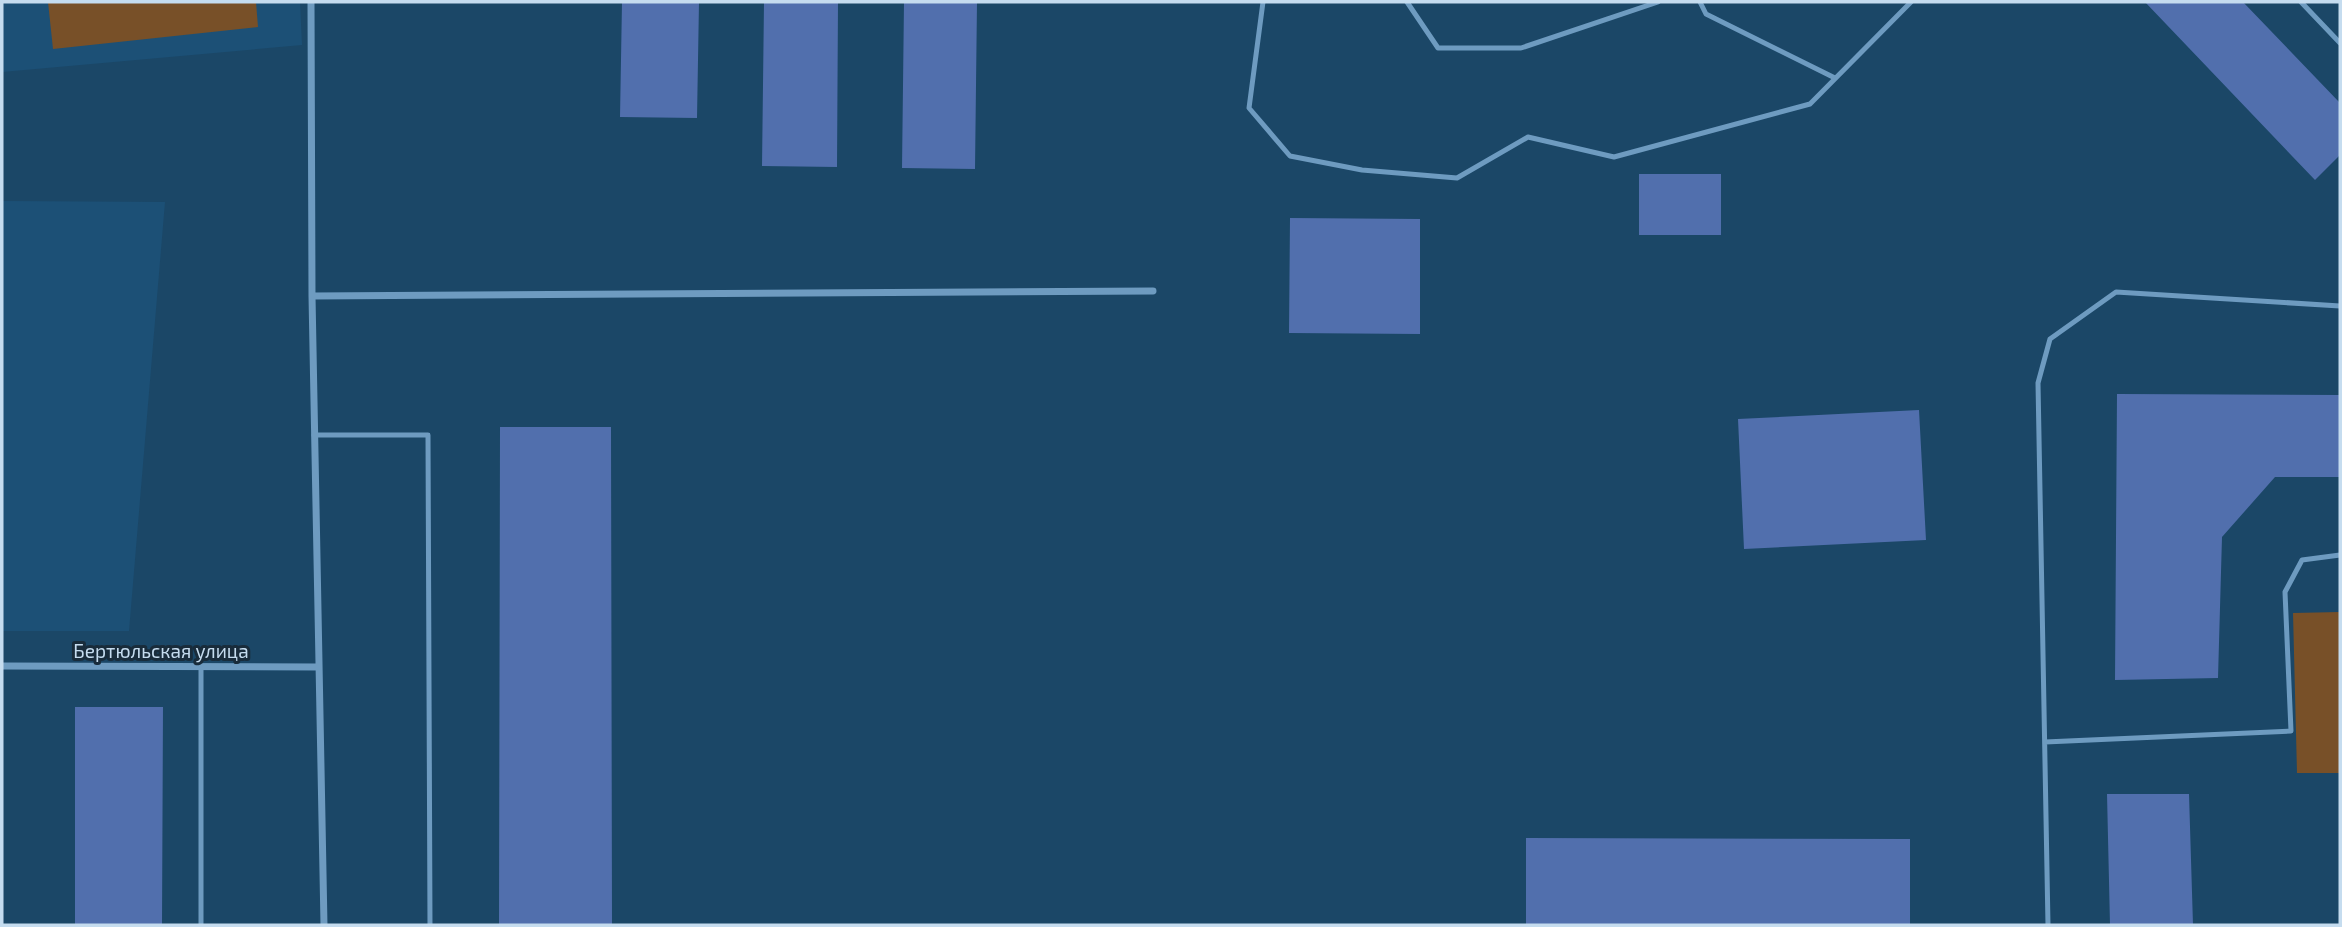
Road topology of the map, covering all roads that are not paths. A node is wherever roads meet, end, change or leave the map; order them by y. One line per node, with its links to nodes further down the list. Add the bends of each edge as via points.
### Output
1 (311, 2): 11 (street)
2 (1264, 2): 9 (lane, via 1250,108 1290,156 1362,170 1457,178 1528,137 1614,157 1810,104)
3 (1407, 2): 4 (lane, via 1438,48 1521,48)
4 (1658, 2)
5 (1700, 2): 9 (lane, via 1706,14)
6 (1911, 2): 9 (lane)
7 (2301, 2): 8 (lane)
8 (2340, 43)
9 (1835, 78)
10 (1153, 291): 11 (street)
11 (312, 296): 13 (street)
12 (2340, 306): 18 (lane, via 2116,292 2050,340 2038,383)
13 (314, 435): 17 (street); 21 (lane, via 428,435)
14 (2340, 555): 18 (lane, via 2302,560 2285,592 2291,731)
15 (2, 666): 16 (street, Бертюльская улица)
16 (201, 667): 17 (street, Бертюльская улица); 19 (lane)
17 (319, 667): 20 (street)
18 (2045, 742): 22 (lane)
19 (201, 925)
20 (324, 925)
21 (430, 925)
22 (2048, 925)

